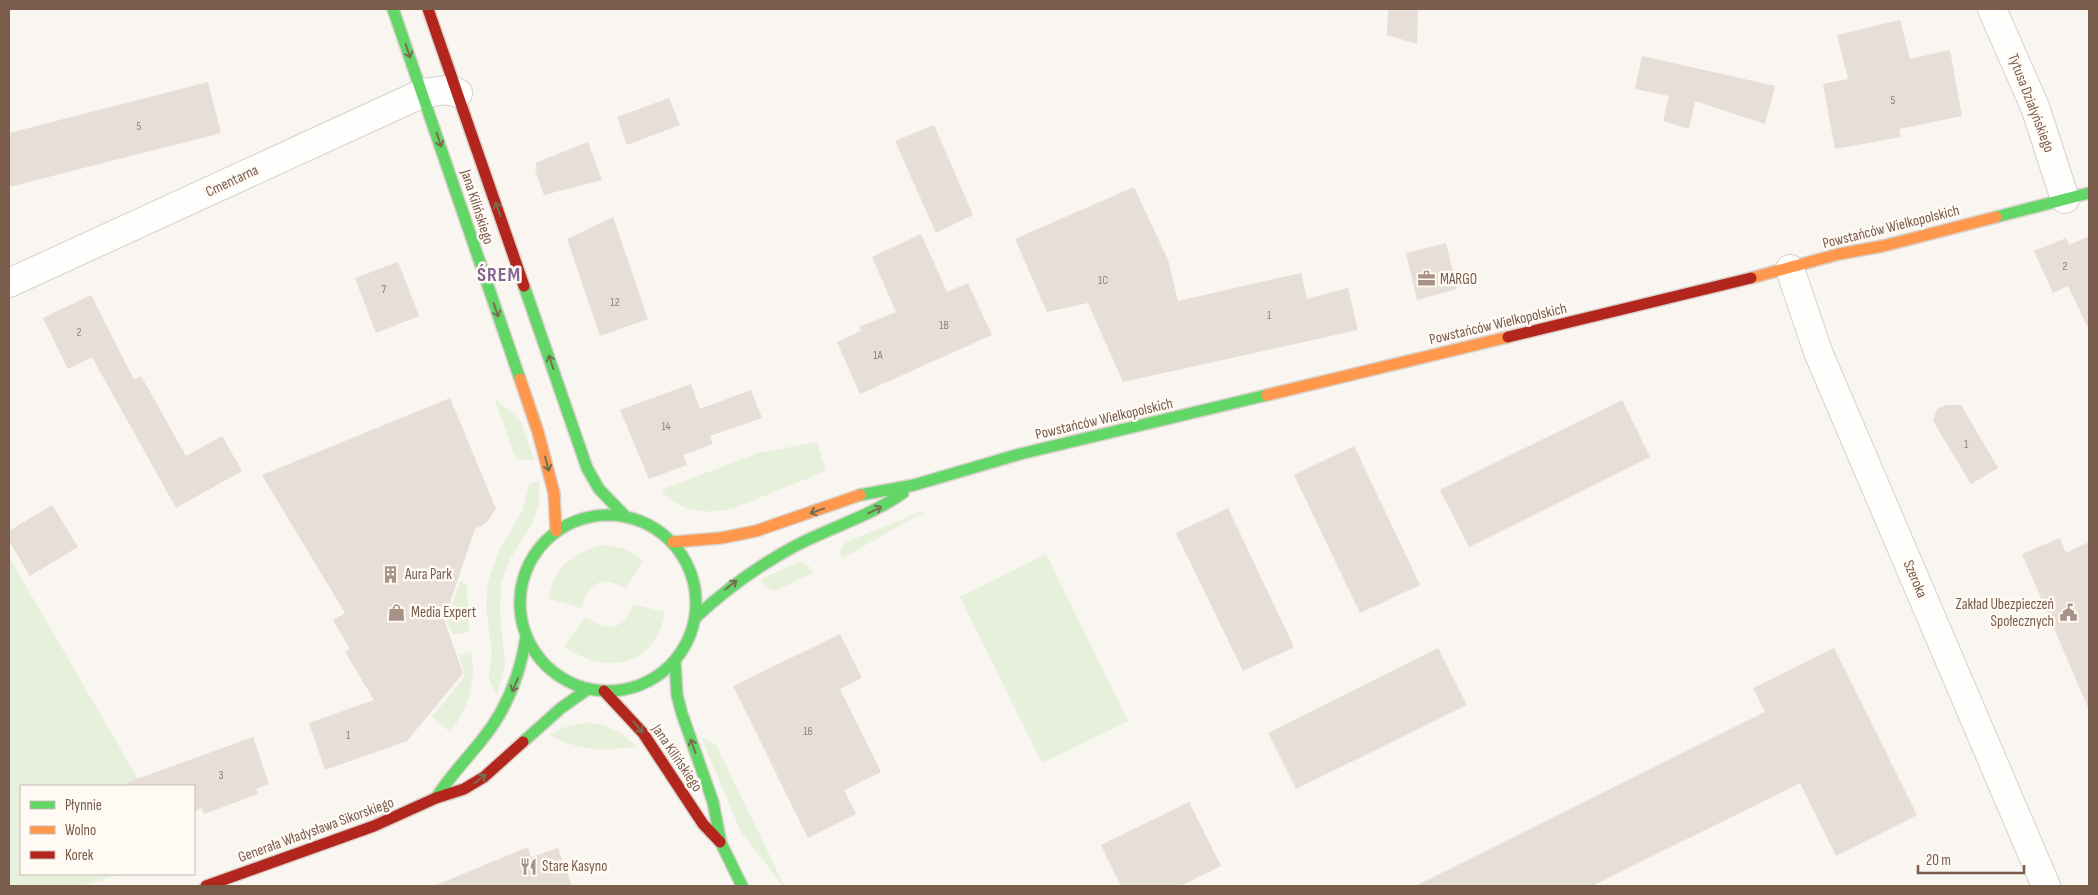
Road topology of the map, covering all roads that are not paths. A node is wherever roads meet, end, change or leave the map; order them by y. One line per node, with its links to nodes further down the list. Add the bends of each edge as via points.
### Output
1 (393, 9): 4 (street, Jana Kilińskiego, one-way to 4)
2 (428, 9): 5 (street, Jana Kilińskiego)
3 (1992, 9): 6 (street, Tytusa Działyńskiego)
4 (423, 93): 5 (street, Cmentarna, via 447,90); 8 (street, Cmentarna); 11 (street, Jana Kilińskiego, one-way to 11, via 538,432 554,493)
5 (458, 93): 10 (street, Jana Kilińskiego, one-way to 5, via 599,489 587,468)
6 (2077, 196): 7 (street, Powstańców Wielkopolskich)
7 (1790, 269): 9 (street, Powstańców Wielkopolskich, via 1020,454); 22 (street, Szeroka, via 1818,352)
8 (9, 283)
9 (914, 485): 12 (street, Powstańców Wielkopolskich, one-way to 12, via 864,494 756,531); 13 (street, Powstańców Wielkopolskich, one-way to 9, via 748,572 875,510)
10 (625, 516): 11 (street, via 589,516); 12 (street, via 643,521)
11 (556, 531): 14 (street, via 535,553 523,579 520,608)
12 (673, 542): 13 (street, via 693,577)
13 (695, 618): 15 (street, via 688,641)
14 (526, 637): 16 (street, via 550,672 575,686); 18 (street, one-way to 18, via 520,672 510,697 482,740 451,772)
15 (675, 661): 17 (street, via 643,684); 19 (street, Jana Kilińskiego, one-way to 15, via 713,802 677,695)
16 (588, 689): 17 (street); 18 (street, Generała Władysława Sikorskiego, one-way to 16, via 475,783 561,708)
17 (604, 692): 19 (street, Jana Kilińskiego, one-way to 19, via 643,733 703,824)
18 (436, 798): 20 (street, Generała Władysława Sikorskiego, via 374,826)
19 (721, 843): 21 (street, Jana Kilińskiego)
20 (206, 886)
21 (742, 886)
22 (2046, 886)

